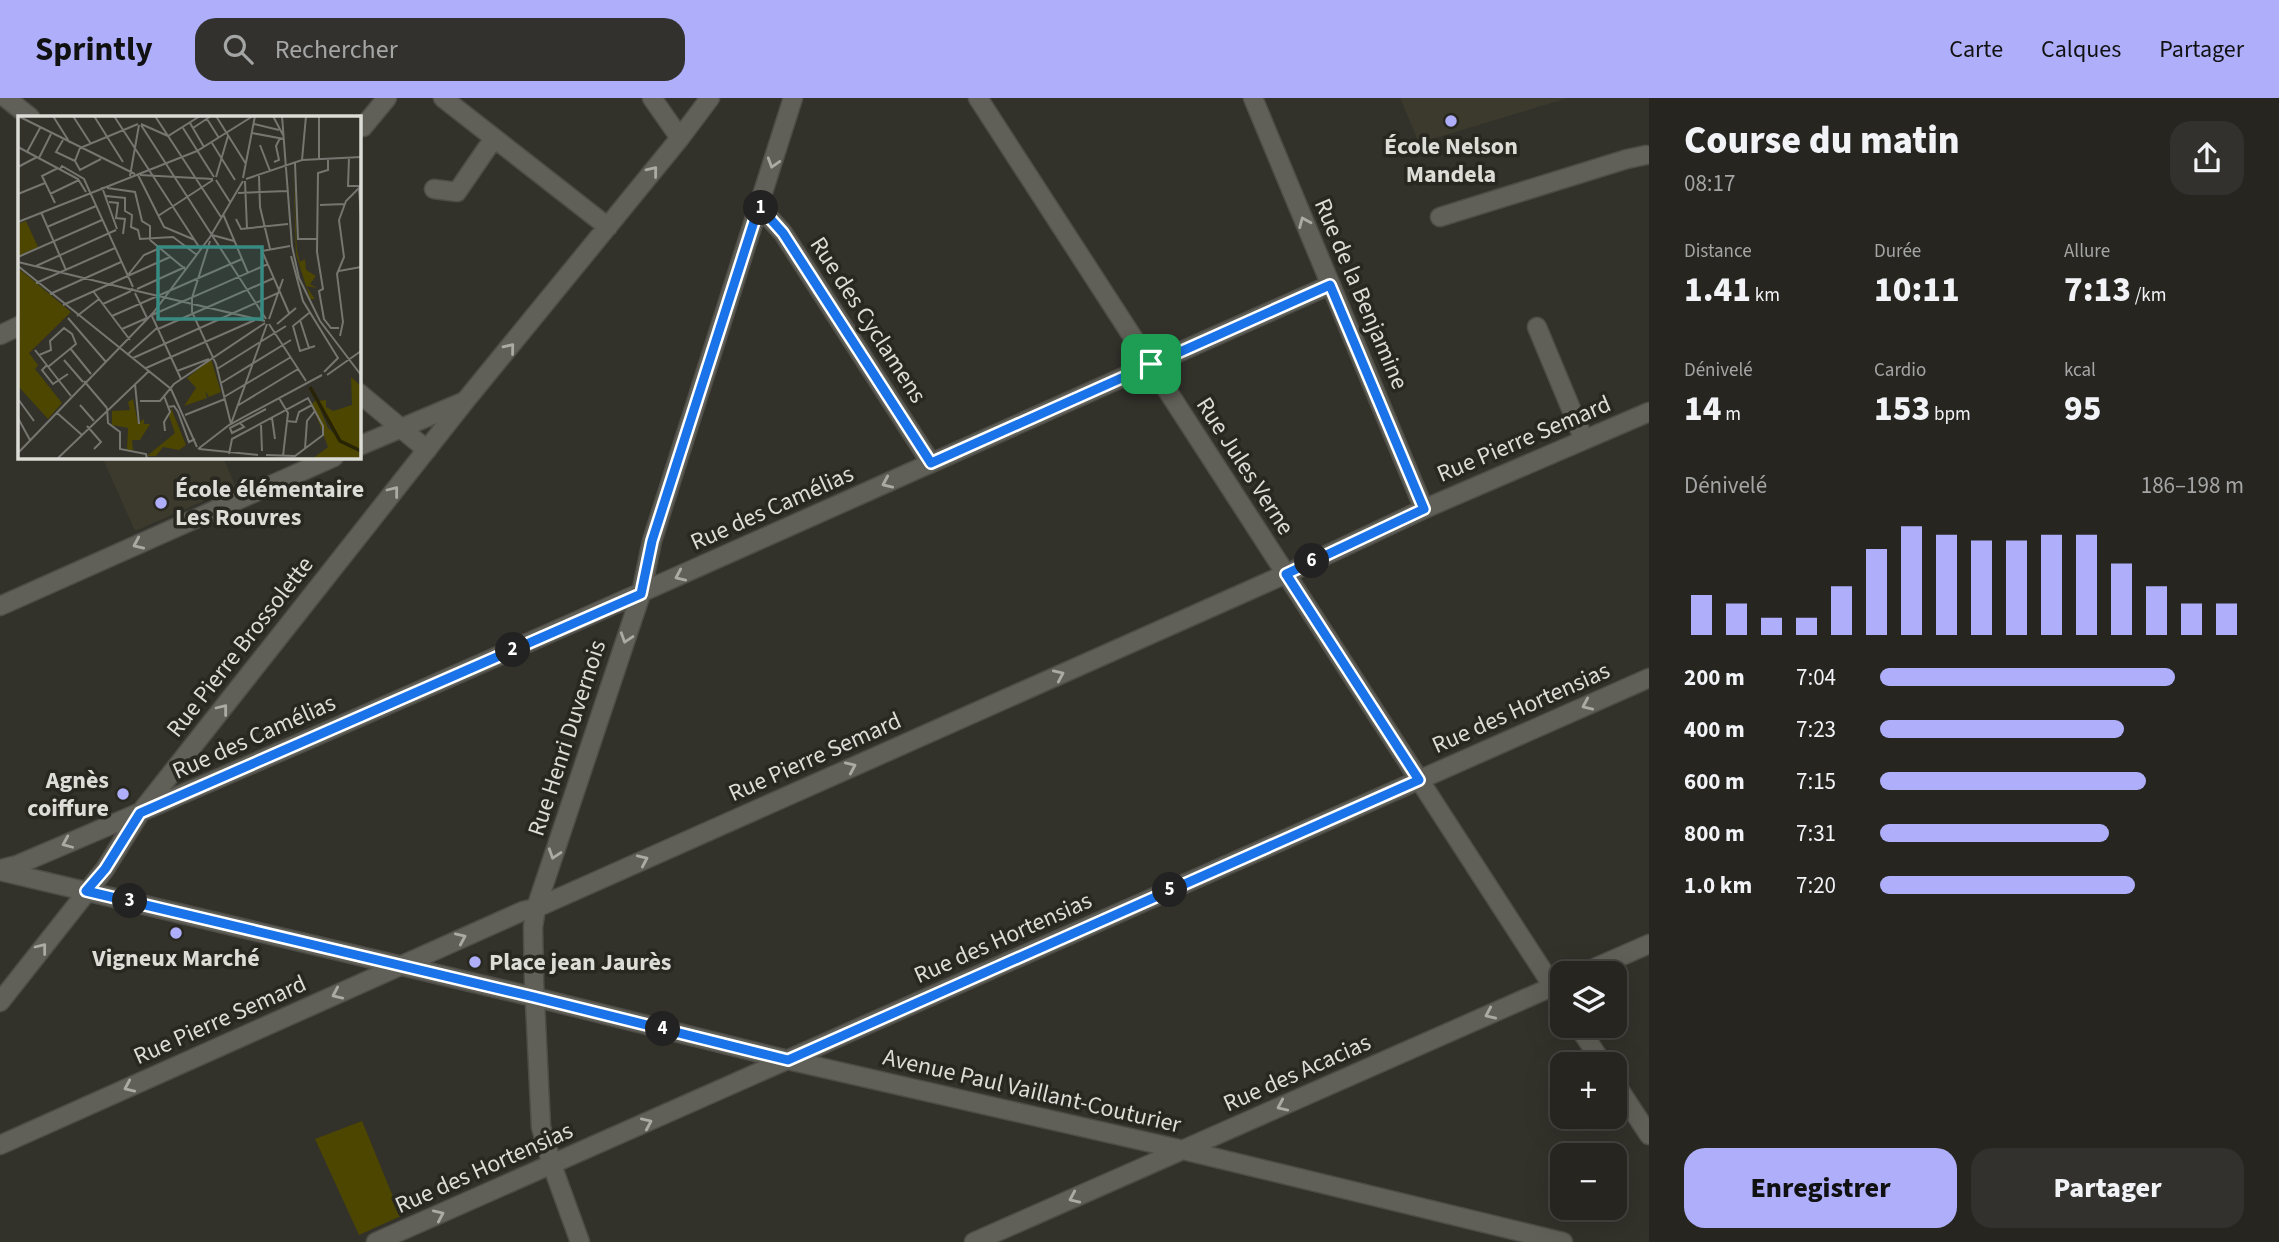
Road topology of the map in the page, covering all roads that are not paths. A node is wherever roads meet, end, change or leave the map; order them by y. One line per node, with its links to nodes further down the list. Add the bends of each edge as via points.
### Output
1 (387, 98): 8 (street)
2 (443, 98): 9 (street)
3 (652, 98): 10 (street)
4 (710, 98): 10 (street, Rue Pierre Brossolette)
5 (793, 98): 13 (street, Rue Henri Duvernois, one-way to 13)
6 (978, 98): 20 (street, Rue Jules Verne)
7 (1253, 98): 16 (street, Rue de la Benjamine, one-way to 7)
8 (360, 127)
9 (494, 138): 12 (street, via 457,192); 15 (street)
10 (680, 138): 15 (street, Rue Pierre Brossolette, one-way to 10)
11 (1648, 157): 14 (street, via 1627,159)
12 (434, 189)
13 (759, 206): 29 (street, Rue des Cyclamens, via 783,233); 32 (street, Rue Henri Duvernois, via 652,541)
14 (1440, 217)
15 (608, 227): 22 (street, Rue Pierre Brossolette, one-way to 15)
16 (1330, 285): 20 (street, Rue des Camélias); 30 (street, Rue de la Benjamine)
17 (18, 327): 19 (street)
18 (1537, 327): 25 (street)
19 (0, 335)
20 (1151, 364): 29 (street, Rue des Camélias); 31 (street, Rue Jules Verne)
21 (360, 394): 24 (street)
22 (466, 400): 24 (street); 27 (street, Rue Pierre Brossolette)
23 (1649, 412): 25 (street, Rue Pierre Semard)
24 (401, 429): 26 (street); 27 (street)
25 (1584, 440): 30 (street, Rue Pierre Semard)
26 (360, 446)
27 (427, 450): 35 (street, Rue Pierre Brossolette, one-way to 27)
28 (332, 458): 33 (street, one-way to 33)
29 (931, 463): 32 (street, Rue des Camélias, one-way to 32)
30 (1424, 509): 31 (street, Rue Pierre Semard)
31 (1286, 574): 37 (street, Rue Jules Verne); 41 (street, Rue Pierre Semard, one-way to 31)
32 (641, 594): 36 (street, Rue des Camélias); 41 (street, Rue Henri Duvernois, one-way to 41)
33 (0, 606)
34 (1649, 678): 37 (street, Rue des Hortensias, one-way to 37)
35 (177, 767): 36 (street, via 179,774 194,783); 38 (street, Rue Pierre Brossolette)
36 (242, 768): 38 (street, Rue des Camélias)
37 (1419, 780): 45 (street, Rue Jules Verne); 49 (street, Rue des Hortensias)
38 (140, 813): 39 (street, Rue des Camélias, one-way to 39); 40 (street, Rue Pierre Brossolette)
39 (0, 870): 40 (street, Avenue Paul Vaillant-Couturier)
40 (86, 891): 44 (street, Avenue Paul Vaillant-Couturier); 48 (street, Rue Pierre Brossolette, one-way to 40)
41 (536, 908): 44 (street, Rue Pierre Semard, one-way to 41); 47 (street, Rue Henri Duvernois)
42 (1649, 944): 43 (street)
43 (1610, 961)
44 (400, 966): 47 (street, Avenue Paul Vaillant-Couturier); 52 (street, Rue Pierre Semard, one-way to 52)
45 (1550, 972)
46 (1550, 988): 53 (street, Rue des Acacias, one-way to 53)
47 (534, 997): 49 (street, Avenue Paul Vaillant-Couturier); 54 (street, Rue Henri Duvernois, via 541,1127)
48 (0, 1002)
49 (788, 1060): 53 (street, Avenue Paul Vaillant-Couturier); 54 (street, Rue des Hortensias, one-way to 49)
50 (1627, 1101): 51 (street)
51 (1649, 1135)
52 (0, 1145)
53 (1183, 1150): 57 (street, Rue des Acacias, one-way to 57); 58 (street, Avenue Paul Vaillant-Couturier)
54 (552, 1165): 55 (street, Rue des Hortensias, one-way to 54); 56 (street, Rue Henri Duvernois)
55 (376, 1242)
56 (580, 1242)
57 (974, 1242)
58 (1563, 1242)

